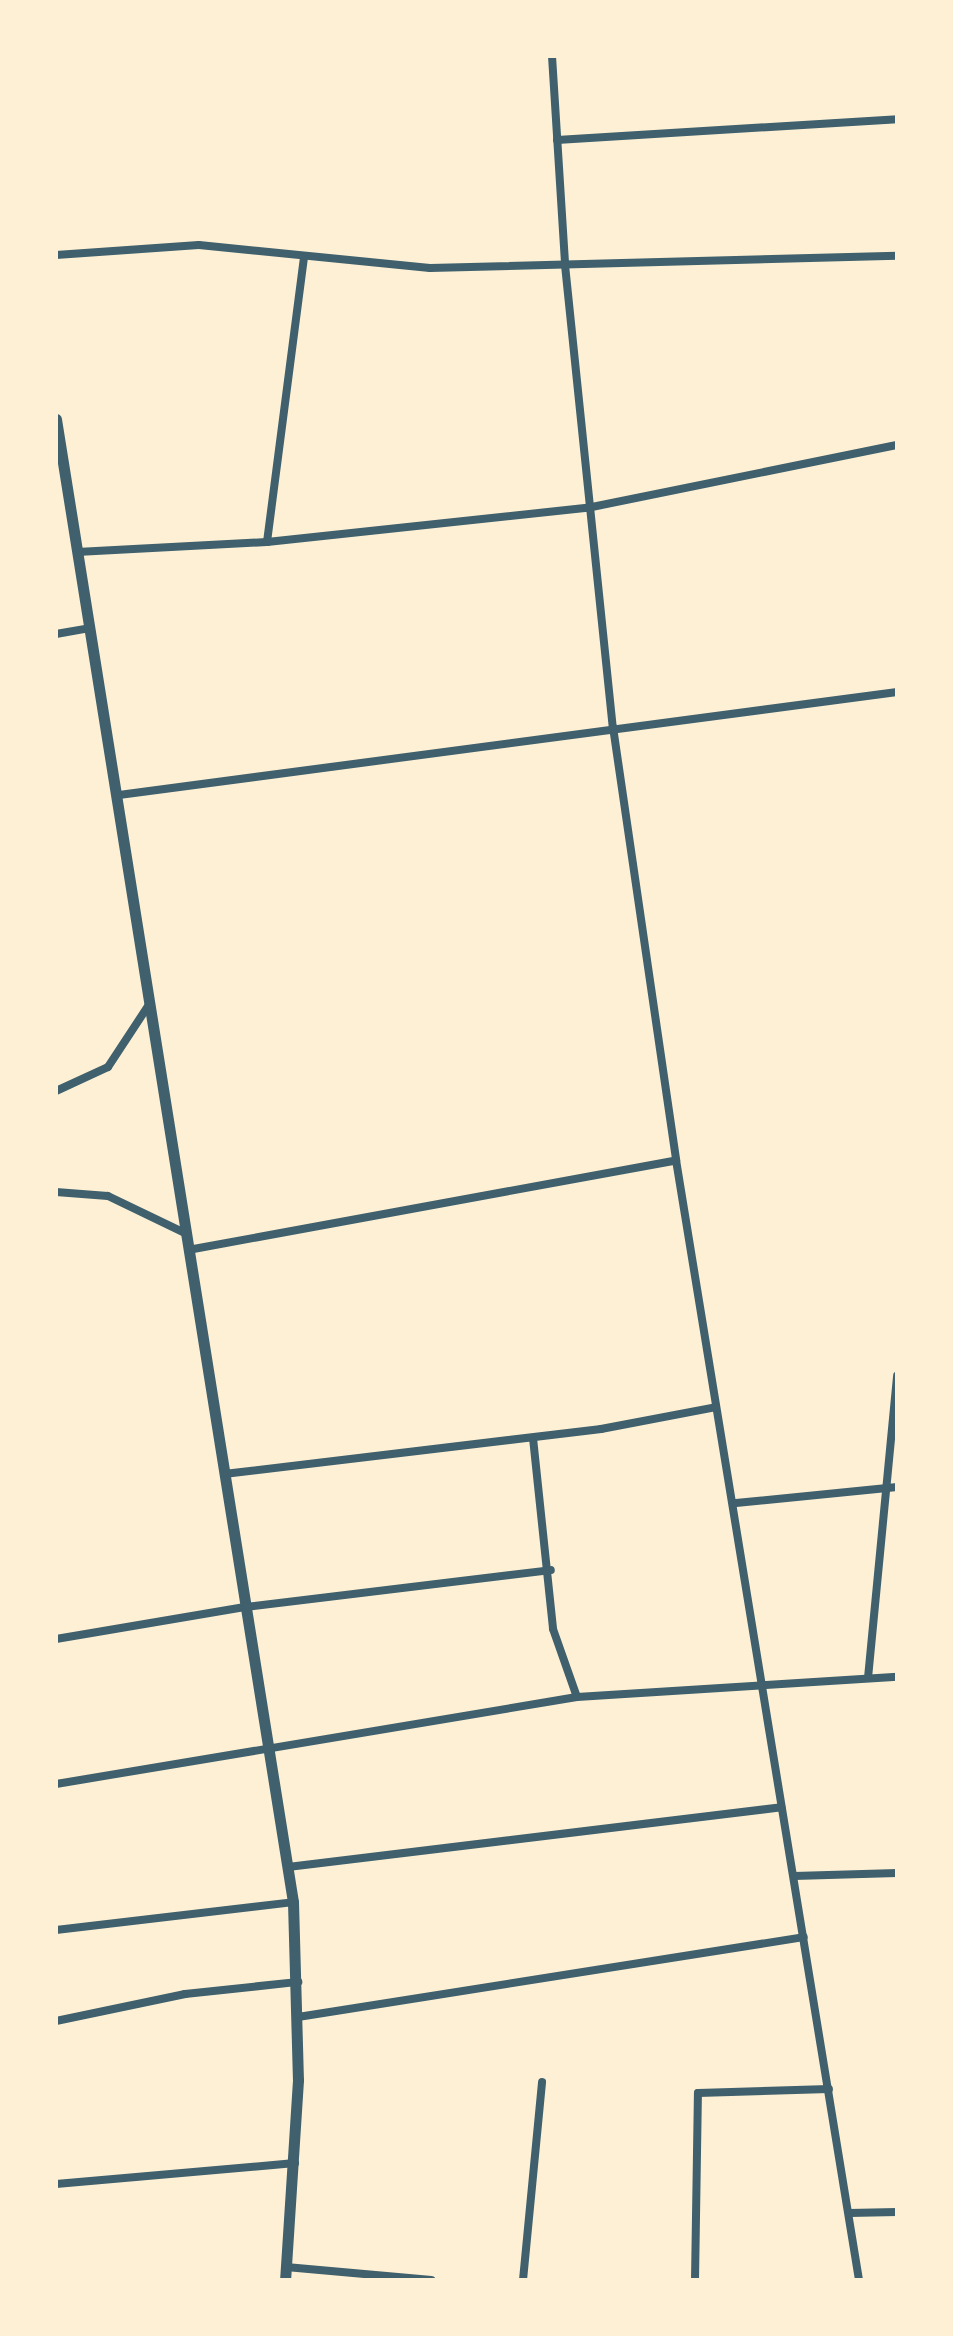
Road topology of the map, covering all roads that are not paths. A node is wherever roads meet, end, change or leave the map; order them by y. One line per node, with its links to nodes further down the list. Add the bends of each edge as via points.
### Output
1 (552, 56): 3 (street)
2 (897, 119): 3 (street)
3 (557, 140): 7 (street)
4 (56, 255): 6 (street, via 199,245)
5 (897, 256): 7 (street)
6 (304, 257): 7 (street, via 430,268); 12 (street)
7 (565, 265): 11 (street)
8 (56, 419): 10 (street)
9 (897, 445): 11 (street)
10 (58, 454): 13 (street)
11 (587, 508): 12 (street); 17 (street)
12 (267, 542): 13 (street)
13 (77, 552): 14 (street)
14 (89, 628): 15 (street); 18 (street)
15 (56, 634)
16 (897, 692): 17 (street)
17 (613, 727): 18 (street); 21 (street)
18 (119, 795): 19 (street)
19 (148, 1006): 20 (street, via 108,1067); 23 (street)
20 (56, 1091)
21 (676, 1160): 24 (street); 26 (street)
22 (56, 1192): 23 (street, via 108,1196)
23 (185, 1233): 24 (street)
24 (188, 1250): 28 (street)
25 (897, 1375): 30 (street)
26 (716, 1407): 27 (street); 31 (street)
27 (533, 1438): 28 (street); 32 (street)
28 (224, 1474): 33 (street)
29 (897, 1487): 30 (street)
30 (887, 1488): 31 (street); 36 (street)
31 (736, 1503): 37 (street)
32 (551, 1570): 33 (street); 38 (street, via 553,1629)
33 (246, 1607): 34 (street); 39 (street)
34 (56, 1639)
35 (897, 1677): 36 (street)
36 (868, 1678): 37 (street)
37 (764, 1683): 38 (street); 41 (street)
38 (577, 1697): 39 (street)
39 (271, 1746): 40 (street); 42 (street)
40 (56, 1784)
41 (781, 1807): 42 (street); 44 (street)
42 (288, 1867): 45 (street)
43 (897, 1873): 44 (street)
44 (794, 1876): 47 (street)
45 (293, 1902): 46 (street); 48 (street)
46 (56, 1930)
47 (804, 1937): 49 (street); 52 (street)
48 (298, 1982): 49 (street); 50 (street, via 185,1994)
49 (298, 2017): 53 (street)
50 (56, 2021)
51 (542, 2082): 60 (street)
52 (829, 2089): 56 (street); 61 (street, via 698,2093)
53 (295, 2163): 54 (street); 57 (street)
54 (56, 2184)
55 (897, 2212): 56 (street)
56 (849, 2213): 62 (street)
57 (286, 2267): 58 (street); 59 (street)
58 (285, 2280)
59 (431, 2280)
60 (523, 2280)
61 (695, 2280)
62 (859, 2280)

